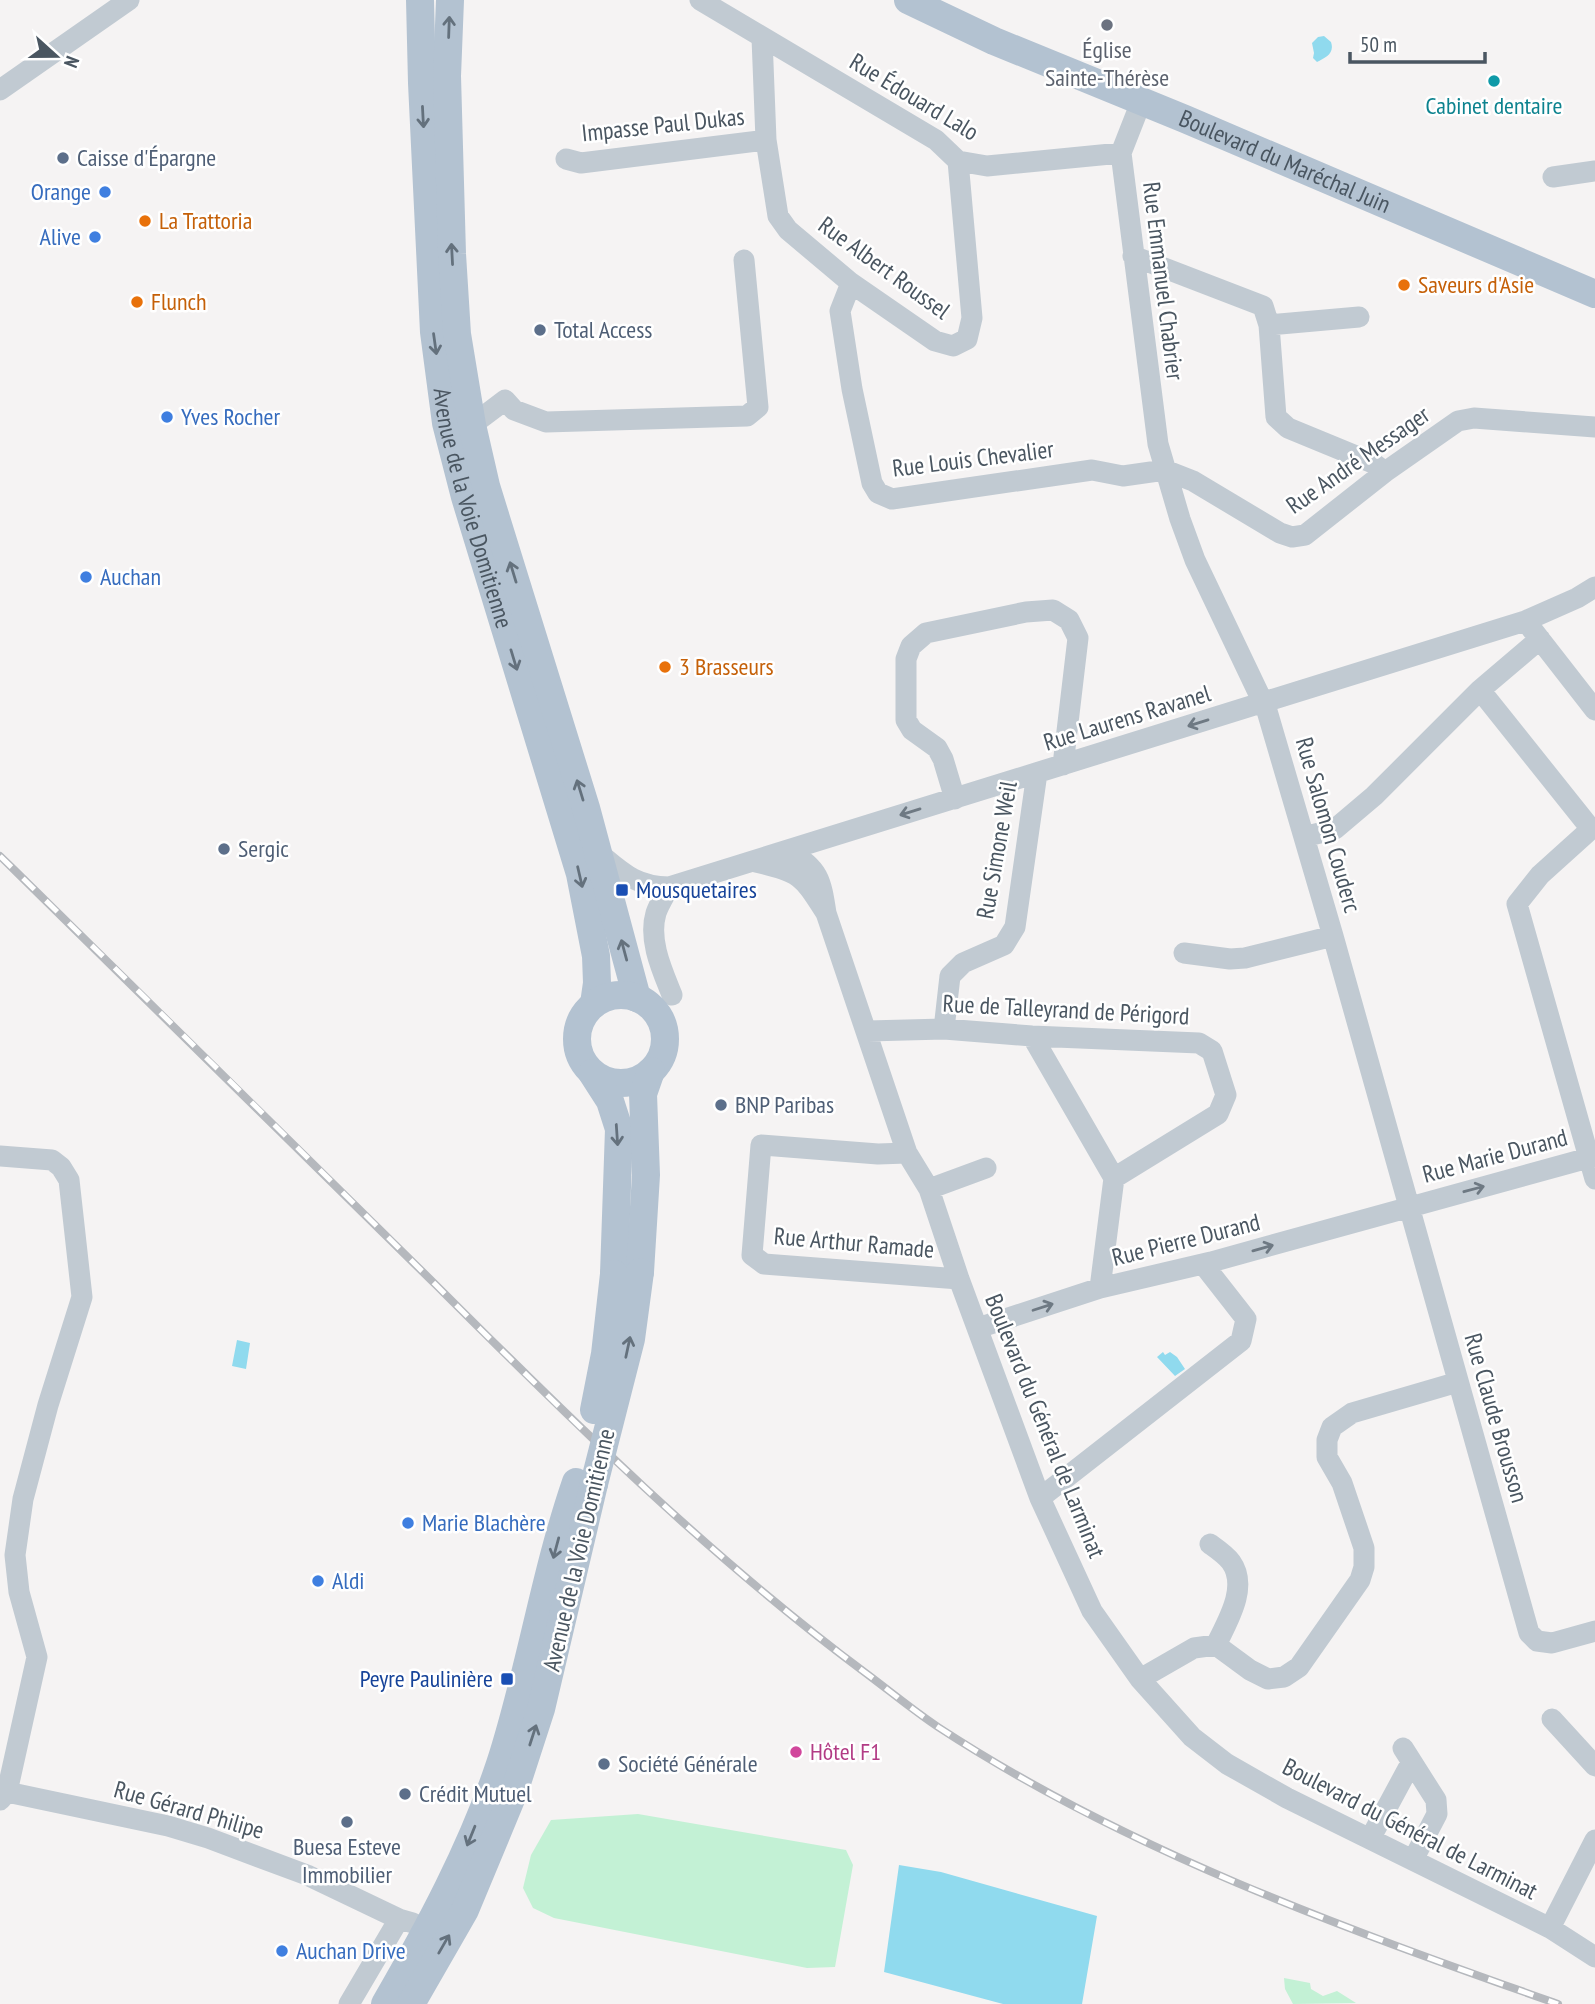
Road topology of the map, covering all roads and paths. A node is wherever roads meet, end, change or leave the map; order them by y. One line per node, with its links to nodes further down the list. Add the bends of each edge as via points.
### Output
1 (130, 0): 11 (street)
2 (406, 0): 10 (street, via 416,29)
3 (420, 0): 10 (main road, Avenue de la Voie Domitienne)
4 (450, 0): 25 (main road, Avenue de la Voie Domitienne, one-way to 4, via 457,334 452,254 447,76)
5 (700, 0): 9 (street, Rue Édouard Lalo)
6 (891, 0): 8 (street, Boulevard du Maréchal Juin, via 917,11)
7 (908, 0): 8 (main road, Boulevard du Maréchal Juin)
8 (928, 7): 12 (main road, Boulevard du Maréchal Juin, via 994,41)
9 (762, 38): 13 (street, Rue Albert Roussel); 16 (street, Rue Édouard Lalo, via 936,140)
10 (422, 83): 49 (main road, Avenue de la Voie Domitienne, one-way to 49, via 434,332 446,423 580,874 596,956)
11 (0, 90)
12 (1141, 102): 14 (street, Rue Emmanuel Chabrier); 22 (main road, Boulevard du Maréchal Juin)
13 (766, 140): 15 (street, Impasse Paul Dukas, via 580,163); 21 (street, Rue Albert Roussel, via 778,216 788,230)
14 (1121, 153): 16 (street, Rue Édouard Lalo, via 987,166); 19 (street, Rue Emmanuel Chabrier)
15 (566, 159)
16 (958, 161): 21 (street, Rue Albert Roussel, via 972,318 967,339 953,346 935,341)
17 (1595, 171): 18 (street)
18 (1553, 177)
19 (1133, 256): 24 (street, via 1263,306); 27 (street, Rue Emmanuel Chabrier, via 1158,444)
20 (744, 261): 25 (street, via 758,407 747,416 546,422 514,410 505,400)
21 (851, 283): 27 (street, Rue Louis Chevalier, via 840,311 863,443 878,493 892,499 1092,470 1123,476)
22 (1595, 294)
23 (1359, 317): 24 (street)
24 (1269, 325): 28 (street, via 1276,417 1288,428)
25 (471, 425): 40 (main road, Avenue de la Voie Domitienne, one-way to 25)
26 (1595, 427): 28 (street, Rue André Messager, via 1474,418 1458,421)
27 (1166, 470): 28 (street, Rue André Messager, via 1292,537 1305,535); 33 (street, Rue Salomon Couderc, via 1195,560)
28 (1385, 472)
29 (1595, 587): 30 (street, Rue Laurens Ravanel)
30 (1525, 621): 31 (street); 33 (street, Rue Laurens Ravanel)
31 (1539, 639): 32 (street); 34 (street)
32 (1480, 690): 38 (street, via 1374,796 1335,828); 57 (street, via 1591,829 1517,904)
33 (1263, 703): 35 (street, Rue Laurens Ravanel, one-way to 35); 38 (street, Rue Salomon Couderc)
34 (1595, 710)
35 (1063, 765): 36 (street, Rue Laurens Ravanel); 37 (street, via 1078,638 1069,620 1053,610 1026,612 926,633 911,646 906,659 906,720 937,748)
36 (1037, 773): 37 (street, Rue Laurens Ravanel); 50 (street, Rue Simone Weil, via 1015,927 1004,945 963,963 950,976)
37 (954, 799): 39 (street, Rue Laurens Ravanel, one-way to 39)
38 (1304, 836): 44 (street, Rue Salomon Couderc)
39 (788, 850): 41 (street, Rue Laurens Ravanel); 43 (street, Boulevard du Général de Larminat, via 814,869 821,881)
40 (600, 854): 42 (street, Rue Laurens Ravanel, via 632,880 650,887); 48 (main road, Avenue de la Voie Domitienne, one-way to 40)
41 (754, 861): 42 (street, Rue Laurens Ravanel); 43 (street, Boulevard du Général de Larminat, via 805,880)
42 (669, 887): 46 (street, via 656,914 655,943)
43 (826, 913): 51 (street, Boulevard du Général de Larminat)
44 (1333, 936): 45 (street, via 1245,958); 62 (street, Rue Salomon Couderc)
45 (1184, 953)
46 (661, 969): 47 (street); 48 (street, via 654,990)
47 (672, 995)
48 (640, 1000): 49 (main road, via 615,995); 53 (main road, via 659,1017 665,1036 662,1055)
49 (594, 1004): 54 (main road, via 577,1032 577,1047)
50 (944, 1028): 51 (street, Rue de Talleyrand de Périgord); 52 (street, Rue de Talleyrand de Périgord)
51 (868, 1031): 55 (street, Boulevard du Général de Larminat)
52 (1032, 1036): 59 (street); 59 (street, Rue de Talleyrand de Périgord, via 1199,1043 1212,1051 1226,1095 1218,1114)
53 (651, 1071): 54 (main road, via 628,1083); 64 (main road, Avenue de la Voie Domitienne, via 643,1094 646,1175)
54 (592, 1073): 64 (main road, Avenue de la Voie Domitienne, one-way to 64, via 610,1101 618,1129)
55 (907, 1153): 61 (street, Boulevard du Général de Larminat); 65 (street, Rue Arthur Ramade, via 761,1145 752,1255 764,1264)
56 (0, 1156): 77 (street, via 52,1160 69,1180 82,1297 23,1499 15,1555 19,1592 37,1657)
57 (1592, 1157): 60 (street); 62 (street, Rue Marie Durand, one-way to 57)
58 (986, 1168): 61 (street)
59 (1114, 1178): 66 (street)
60 (1595, 1179)
61 (929, 1189): 65 (street, Boulevard du Général de Larminat)
62 (1408, 1207): 63 (street, Rue Pierre Durand, one-way to 62); 68 (street, Rue Claude Brousson)
63 (1203, 1264): 66 (street, Rue Pierre Durand); 70 (street, via 1246,1319 1241,1341)
64 (627, 1273): 69 (main road, Avenue de la Voie Domitienne, bridge, via 600,1386)
65 (959, 1279): 67 (street, Boulevard du Général de Larminat)
66 (1100, 1288): 67 (street, Rue Pierre Durand, one-way to 66)
67 (978, 1328): 70 (street, Boulevard du Général de Larminat)
68 (1458, 1382): 72 (street, Rue Claude Brousson, via 1529,1633 1537,1641 1552,1643); 73 (street, via 1352,1413 1332,1427 1327,1457 1342,1483 1364,1548 1364,1567 1360,1580 1299,1667 1284,1677 1268,1679)
69 (585, 1483): 82 (main road, Avenue de la Voie Domitienne, one-way to 82, via 545,1590 499,1765); 87 (main road, Avenue de la Voie Domitienne, one-way to 69, via 465,1910 514,1792 541,1709)
70 (1041, 1498): 74 (street, Boulevard du Général de Larminat, via 1092,1611)
71 (1210, 1544): 73 (street, via 1236,1572 1237,1600)
72 (1595, 1631)
73 (1216, 1645): 74 (street, via 1194,1648)
74 (1140, 1679): 78 (street, Boulevard du Général de Larminat, via 1192,1737 1227,1765)
75 (1552, 1719): 76 (street)
76 (1595, 1766)
77 (3, 1796): 81 (street, Rue Gérard Philipe, via 168,1826 208,1838 307,1875)
78 (1370, 1839): 80 (street, Boulevard du Général de Larminat); 80 (street, via 1407,1755 1436,1800 1437,1814)
79 (1592, 1846): 83 (street)
80 (1413, 1860): 83 (street, Boulevard du Général de Larminat)
81 (399, 1919): 82 (street); 85 (street)
82 (429, 1926): 86 (main road, Avenue de la Voie Domitienne)
83 (1550, 1928): 84 (street, Boulevard du Général de Larminat)
84 (1595, 1957)
85 (349, 2004)
86 (385, 2004)
87 (411, 2004)

